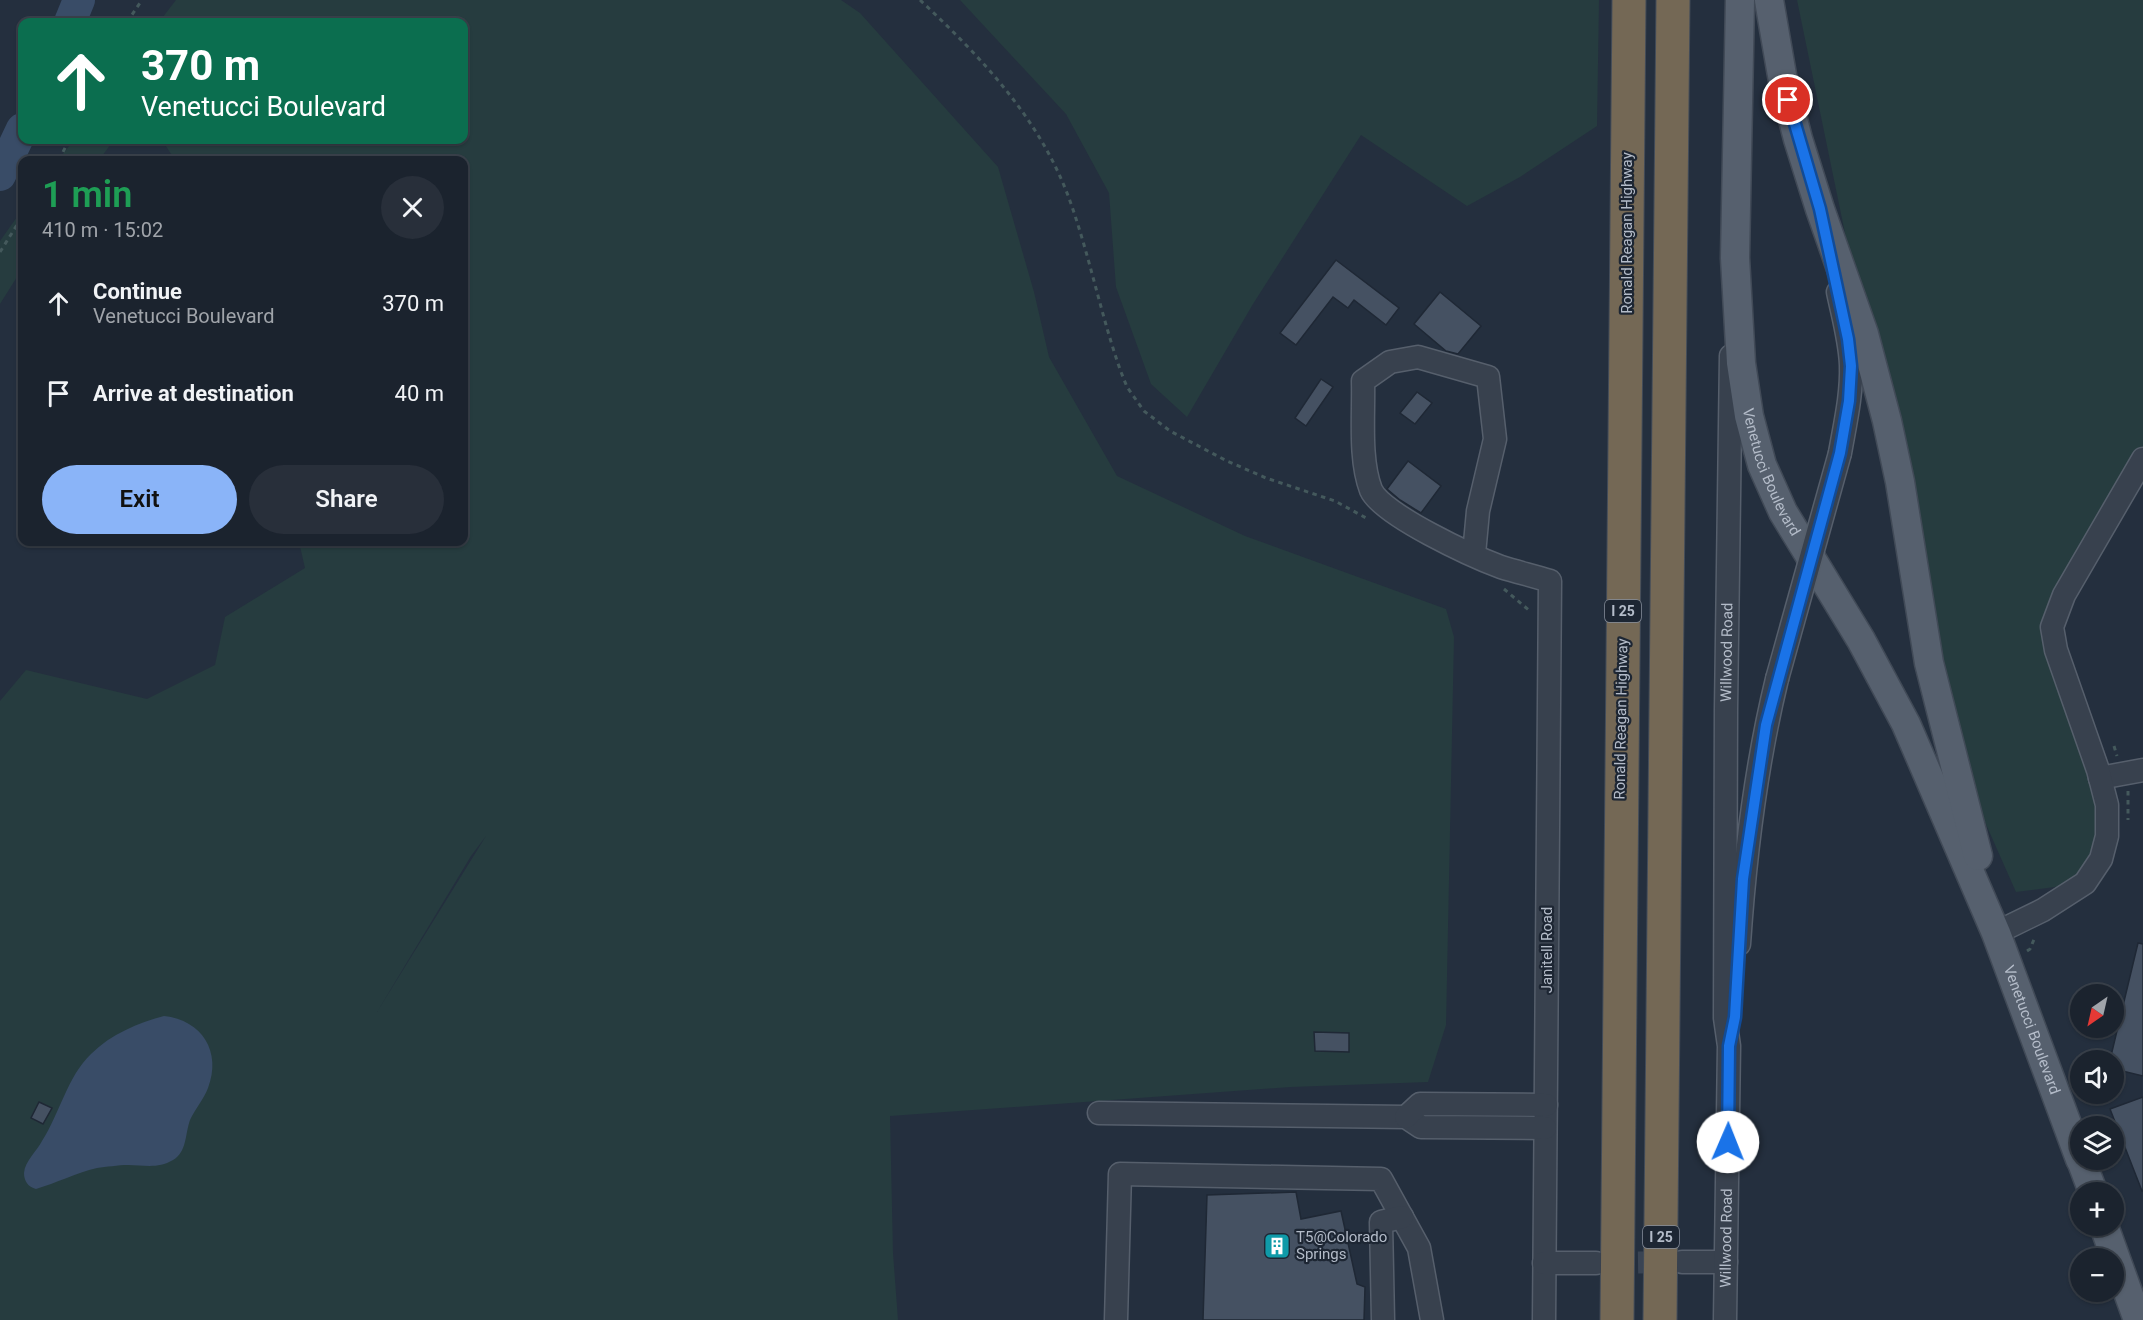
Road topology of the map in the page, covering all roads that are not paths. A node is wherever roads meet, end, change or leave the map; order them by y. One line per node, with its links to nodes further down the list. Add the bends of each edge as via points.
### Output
1 (1629, 0): 28 (highway, Ronald Reagan Highway / I 25)
2 (1673, 0): 29 (highway, I 25)
3 (1740, 0): 6 (main road, Venetucci Boulevard)
4 (1769, 0): 5 (main road, Venetucci Boulevard, via 1783,81)
5 (1820, 209): 11 (main road, Venetucci Boulevard, via 1864,334 1887,421 1929,663); 12 (street, Willwood Road, bridge, via 1848,339 1849,401 1840,453 1766,725 1743,879 1735,1017)
6 (1735, 258): 11 (main road, Venetucci Boulevard, via 1741,363 1762,465 1783,512 1861,640 1906,724); 12 (street, Willwood Road, via 1726,709 1725,1018)
7 (2143, 459): 10 (street, via 2064,595 2052,627 2056,650)
8 (1474, 554): 8 (street, via 1400,518 1372,494 1365,471 1364,381 1390,362 1418,357 1488,377 1495,439 1478,511); 13 (street, Janitell Road, via 1550,581)
9 (2143, 770): 10 (street)
10 (2100, 778): 11 (street, via 2107,836 2096,867 2085,883)
11 (1996, 933): 17 (main road, Venetucci Boulevard)
12 (1729, 1046): 21 (street, Willwood Road)
13 (1546, 1105): 15 (street, via 1420,1104); 16 (street, Janitell Road)
14 (1099, 1113): 15 (street)
15 (1406, 1117): 16 (street, via 1421,1127)
16 (1545, 1128): 22 (street, Janitell Road)
17 (2070, 1130)
18 (1402, 1217): 24 (street, via 1381,1179 1120,1174); 25 (street, via 1381,1222); 26 (street, via 1419,1248)
19 (2108, 1236): 31 (main road)
20 (1682, 1262): 21 (street)
21 (1726, 1262): 30 (street, Willwood Road)
22 (1544, 1263): 23 (street); 27 (street, Janitell Road)
23 (1596, 1263)
24 (1116, 1320)
25 (1383, 1320)
26 (1432, 1320)
27 (1544, 1320)
28 (1617, 1320)
29 (1660, 1320)
30 (1725, 1320)
31 (2138, 1320)

